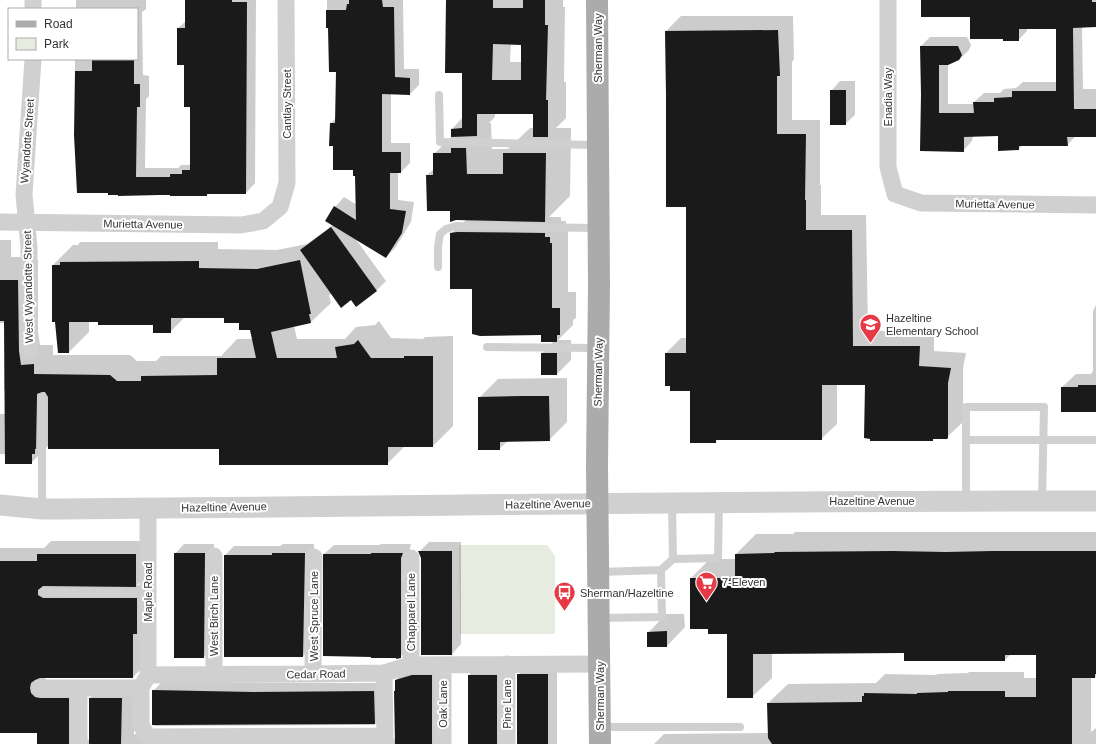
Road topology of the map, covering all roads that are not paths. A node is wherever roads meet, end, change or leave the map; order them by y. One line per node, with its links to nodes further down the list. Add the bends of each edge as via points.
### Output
1 (286, 0): 9 (street, Cantlay Street, via 287,183)
2 (598, 0): 6 (main road, Sherman Way)
3 (888, 0): 7 (street, Enadia Way, via 888,167)
4 (33, 60): 11 (street, Wyandotte Street, via 24,195)
5 (440, 95): 6 (lane, via 440,142)
6 (598, 144): 12 (main road, Sherman Way)
7 (895, 194): 8 (street, Murietta Avenue, via 921,203)
8 (1096, 205)
9 (280, 207): 11 (street, Murietta Avenue, via 263,221 241,225)
10 (0, 222): 11 (street, Murietta Avenue)
11 (26, 222): 16 (street, West Wyandotte Street, via 29,247)
12 (599, 228): 13 (lane, via 456,226 440,234); 15 (main road, Sherman Way)
13 (438, 267)
14 (487, 347): 15 (lane)
15 (598, 348): 26 (main road, Sherman Way)
16 (29, 351)
17 (42, 398): 29 (lane)
18 (966, 440): 19 (lane); 19 (lane, via 966,407 1044,407); 21 (lane)
19 (1043, 440): 20 (lane); 22 (lane)
20 (1096, 440)
21 (966, 500): 22 (street, Hazeltine Avenue); 25 (street, Hazeltine Avenue)
22 (1042, 501): 23 (street, Hazeltine Avenue)
23 (1096, 501)
24 (672, 502): 25 (street, Hazeltine Avenue); 26 (street, Hazeltine Avenue); 33 (lane)
25 (719, 502): 33 (lane, via 718,558)
26 (598, 503): 28 (street, Hazeltine Avenue); 35 (main road, Sherman Way)
27 (0, 505): 29 (street, Hazeltine Avenue)
28 (148, 508): 29 (street, Hazeltine Avenue); 37 (street, Maple Road)
29 (42, 509)
30 (214, 556): 45 (street, West Birch Lane)
31 (314, 557): 44 (street, West Spruce Lane)
32 (412, 558): 41 (street, Chapparel Lane)
33 (673, 559): 34 (lane)
34 (661, 570): 35 (lane); 38 (lane, via 662,617)
35 (599, 572): 38 (main road, Sherman Way)
36 (43, 592): 37 (lane)
37 (148, 592): 46 (street, Maple Road)
38 (599, 618): 40 (main road, Sherman Way)
39 (507, 664): 40 (street, Cedar Road); 42 (street, Cedar Road); 54 (street, Pine Lane)
40 (600, 664): 50 (main road, Sherman Way)
41 (411, 665): 42 (street, Cedar Road); 43 (street, Cedar Road)
42 (443, 665): 53 (street, Oak Lane)
43 (384, 673): 44 (street, Cedar Road); 51 (street)
44 (314, 674): 45 (street, Cedar Road)
45 (214, 675): 46 (street, Cedar Road)
46 (144, 682): 48 (street, Cedar Road); 51 (street, Maple Road, via 141,725 148,737)
47 (40, 688): 48 (street, Cedar Road)
48 (79, 688): 52 (street)
49 (740, 727): 50 (lane)
50 (600, 736)
51 (385, 740)
52 (79, 744)
53 (443, 744)
54 (507, 744)

